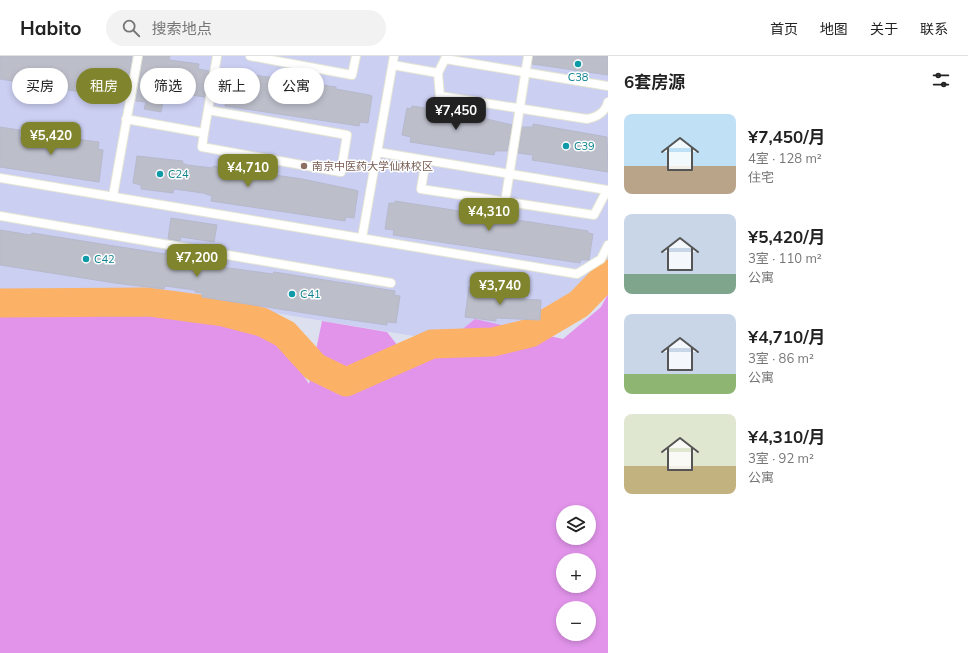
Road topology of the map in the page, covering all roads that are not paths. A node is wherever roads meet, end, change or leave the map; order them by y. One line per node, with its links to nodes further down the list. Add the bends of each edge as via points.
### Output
1 (138, 56): 14 (lane)
2 (217, 56): 13 (lane)
3 (250, 56): 4 (lane, via 352,75)
4 (356, 56)
5 (394, 56): 7 (lane)
6 (528, 56): 8 (lane)
7 (393, 65): 9 (lane); 16 (lane)
8 (525, 72): 9 (lane, via 445,59); 10 (lane); 12 (lane)
9 (438, 73): 12 (lane, via 440,96)
10 (608, 86)
11 (608, 102): 12 (lane, via 598,117 587,119)
12 (520, 109): 18 (lane)
13 (208, 110): 15 (lane); 15 (lane, via 347,135 341,172 202,148)
14 (126, 119): 15 (lane); 20 (lane)
15 (204, 133)
16 (377, 152): 17 (lane); 23 (lane)
17 (426, 160): 18 (lane); 21 (lane, via 421,189)
18 (509, 174): 21 (lane); 21 (lane, via 607,190 594,215)
19 (0, 178): 20 (lane)
20 (113, 196): 23 (lane)
21 (505, 202)
22 (0, 216): 25 (lane)
23 (362, 238): 24 (lane, via 577,274 601,259)
24 (608, 245)
25 (391, 283)

